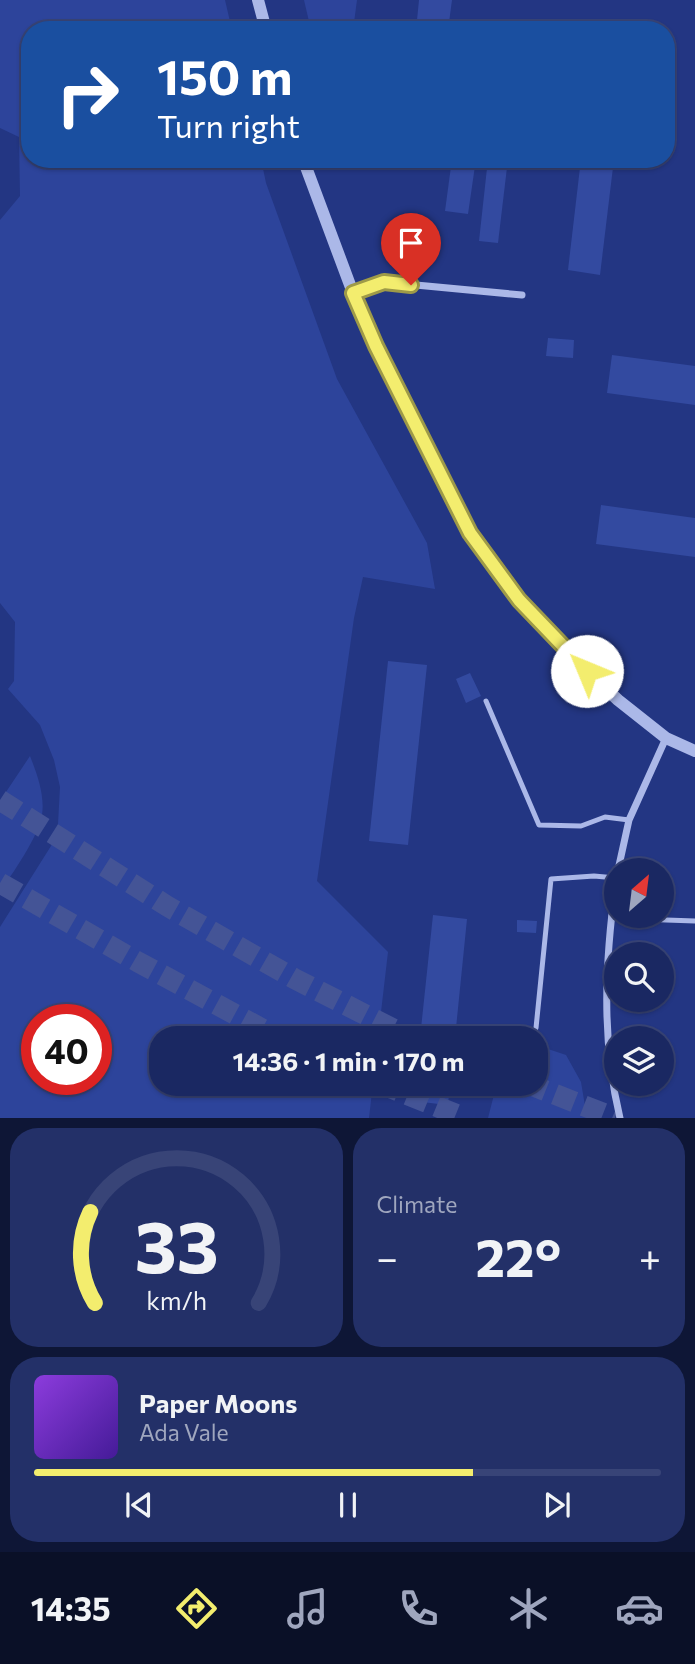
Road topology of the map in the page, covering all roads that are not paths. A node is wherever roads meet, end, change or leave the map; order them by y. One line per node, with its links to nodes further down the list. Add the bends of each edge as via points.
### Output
1 (258, 0): 2 (street)
2 (264, 21)
3 (306, 168): 4 (street)
4 (353, 293): 5 (street, via 384,282); 7 (street, via 470,533 519,600 572,657)
5 (522, 295)
6 (486, 701): 9 (lane, via 538,825 581,826 605,817)
7 (666, 738): 8 (street); 9 (street)
8 (695, 751)
9 (629, 820): 10 (street)
10 (621, 858)
11 (604, 877): 15 (lane, via 551,879)
12 (674, 921): 13 (lane)
13 (695, 922)
14 (610, 928): 16 (street, via 606,1025 611,1083)
15 (536, 1026)
16 (620, 1118)

